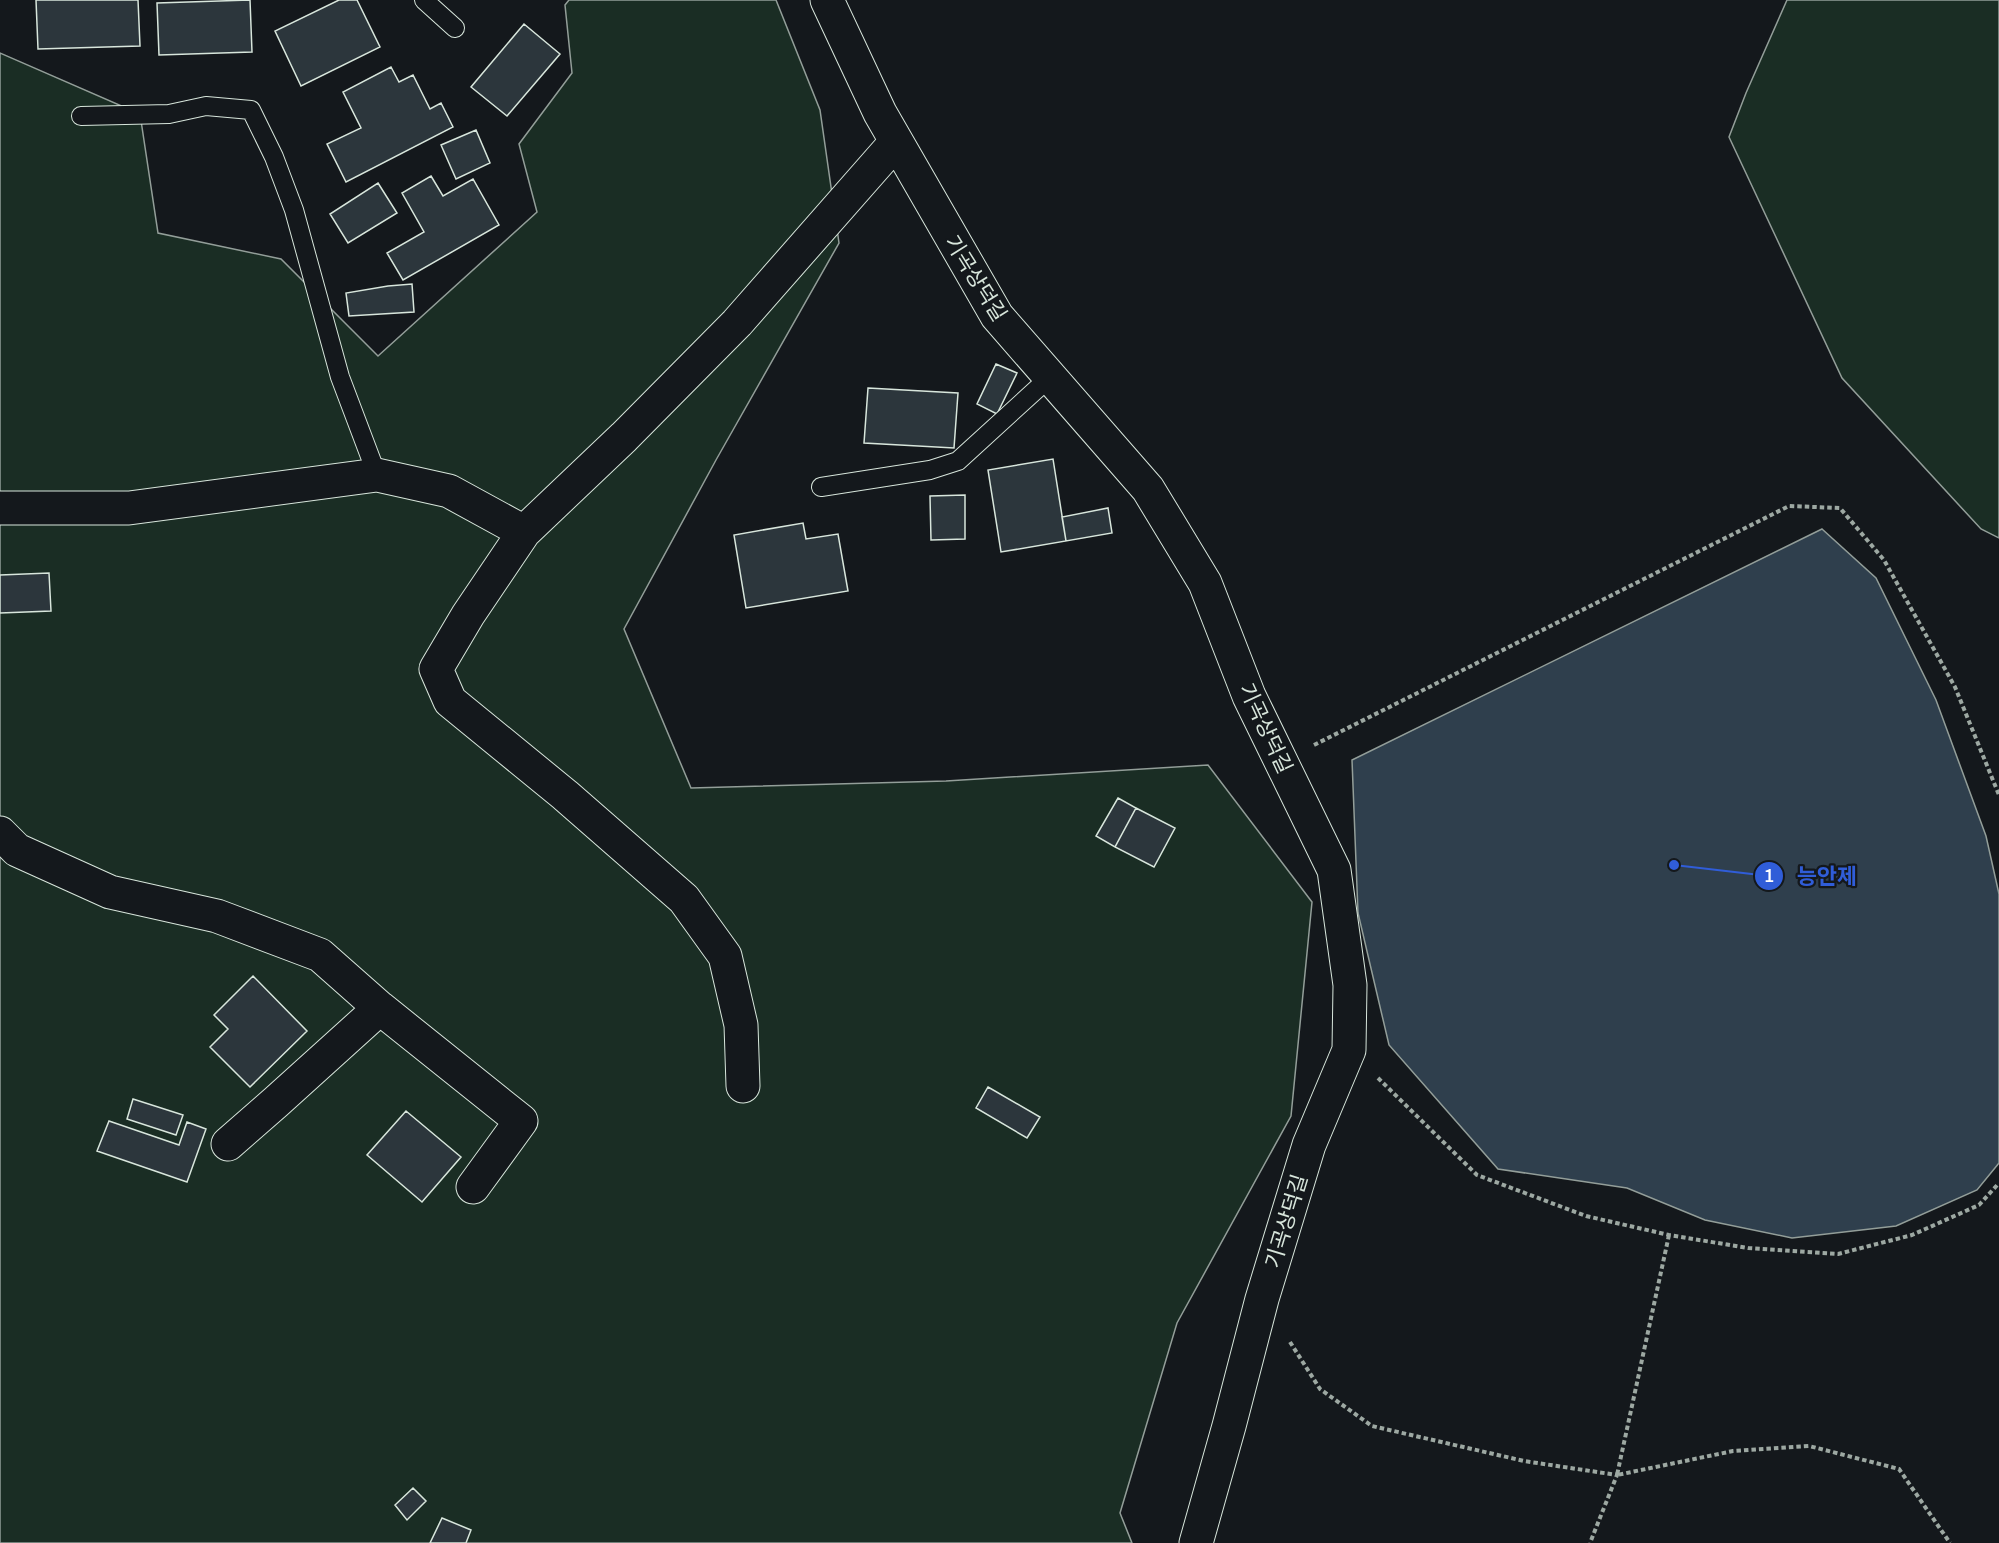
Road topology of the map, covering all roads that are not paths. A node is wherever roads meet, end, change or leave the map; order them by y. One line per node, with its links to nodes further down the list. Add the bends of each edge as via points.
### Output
1 (424, 0): 3 (lane)
2 (827, 0): 5 (street, 기곡상덕길)
3 (455, 28)
4 (81, 116): 7 (lane, via 169,114 206,106 251,110 294,210 340,376)
5 (896, 142): 6 (street, 기곡상덕길, via 997,316); 10 (street, via 737,323)
6 (1050, 377): 8 (lane, via 958,461 930,470); 16 (street, 기곡상덕길, via 1148,489 1205,583 1249,696 1334,870 1350,985 1349,1050 1309,1145 1262,1299)
7 (377, 475): 9 (street, via 129,508); 10 (street, via 449,491)
8 (821, 487)
9 (0, 508)
10 (524, 532): 13 (street, via 436,669 450,701 684,899 725,956 741,1025)
11 (6, 850): 12 (street, via 110,892 217,916 320,955)
12 (380, 1008): 14 (street); 15 (street, via 520,1121)
13 (743, 1086)
14 (228, 1144)
15 (473, 1187)
16 (1196, 1543)

